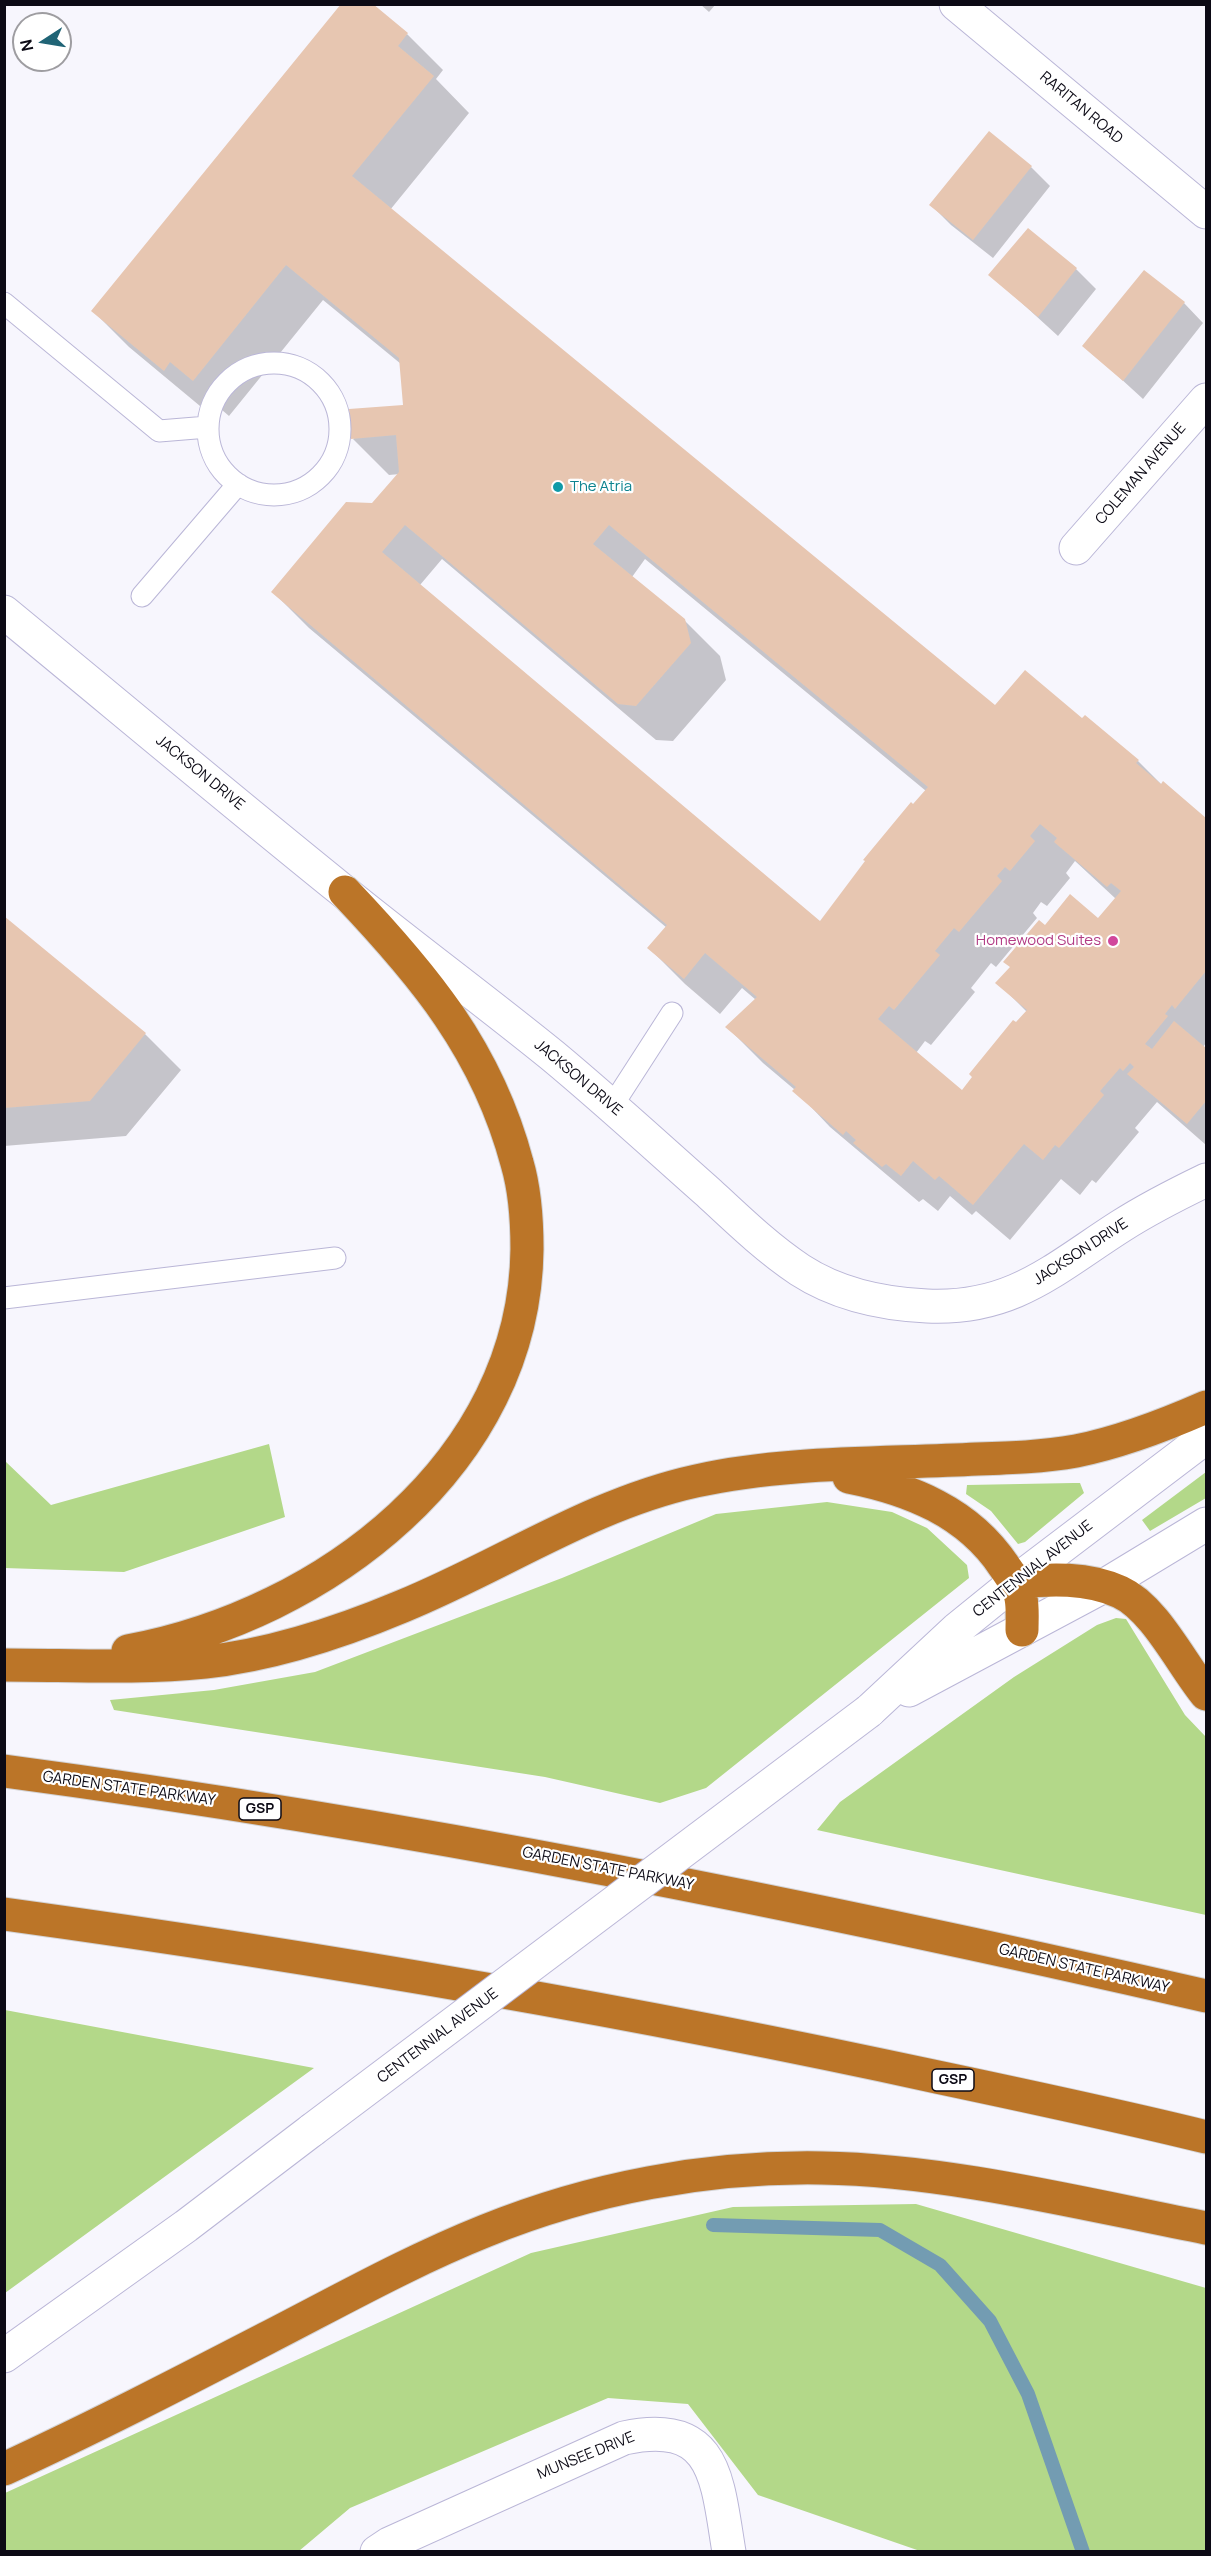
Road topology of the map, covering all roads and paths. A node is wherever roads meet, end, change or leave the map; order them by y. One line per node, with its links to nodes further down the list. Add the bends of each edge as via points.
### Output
1 (956, 4): 2 (main road, RARITAN ROAD)
2 (1206, 212)
3 (4, 303): 5 (lane, via 159,431)
4 (1206, 400): 7 (main road, COLEMAN AVENUE)
5 (208, 428): 6 (lane, via 211,449 221,469); 6 (lane, via 212,406 223,386 240,371 260,364 283,363 304,369 322,383 334,401 340,422 338,443 331,462 317,479 299,490 278,495 257,493)
6 (238, 484): 8 (lane)
7 (1076, 548)
8 (142, 596)
9 (4, 612): 10 (main road, JACKSON DRIVE)
10 (345, 892): 12 (main road, JACKSON DRIVE); 23 (highway, via 407,958 458,1027 506,1127 518,1164 524,1198 526,1275 513,1348 501,1379 466,1442 442,1473 388,1529 318,1579 245,1615 153,1647)
11 (672, 1013): 12 (lane)
12 (612, 1106): 13 (main road, JACKSON DRIVE, via 772,1250 803,1272 864,1297 900,1303 960,1305 1023,1289 1119,1227)
13 (1206, 1180)
14 (335, 1258): 15 (lane)
15 (4, 1298)
16 (1206, 1407): 18 (highway, via 1106,1444 1049,1455)
17 (1206, 1437): 20 (main road, CENTENNIAL AVENUE)
18 (772, 1469): 20 (highway, via 849,1476 910,1493 938,1506 984,1540); 23 (highway, via 696,1481 622,1503 403,1606 284,1646 207,1662 165,1665)
19 (1206, 1524): 21 (main road, CENTENNIAL AVENUE)
20 (1015, 1582): 21 (highway, via 1058,1580); 22 (highway, via 1021,1596); 25 (main road, CENTENNIAL AVENUE, via 957,1629)
21 (1102, 1587): 22 (main road, CENTENNIAL AVENUE); 24 (highway, via 1121,1593 1144,1611)
22 (1022, 1630): 25 (main road, CENTENNIAL AVENUE)
23 (4, 1664)
24 (1206, 1694)
25 (869, 1711): 31 (main road, CENTENNIAL AVENUE, bridge, via 169,2239)
26 (4, 1771): 28 (highway, GARDEN STATE PARKWAY / GSP, via 515,1851 917,1931)
27 (4, 1914): 29 (highway, GSP, via 374,1970 698,2027)
28 (1206, 1996)
29 (1206, 2137)
30 (1206, 2228): 32 (highway, via 992,2187 873,2171 730,2171 628,2187 532,2214 438,2251)
31 (4, 2356)
32 (4, 2469)
33 (377, 2552): 34 (main road, MUNSEE DRIVE, via 624,2438 649,2432 673,2434 690,2441 705,2458 717,2479)
34 (729, 2552)

